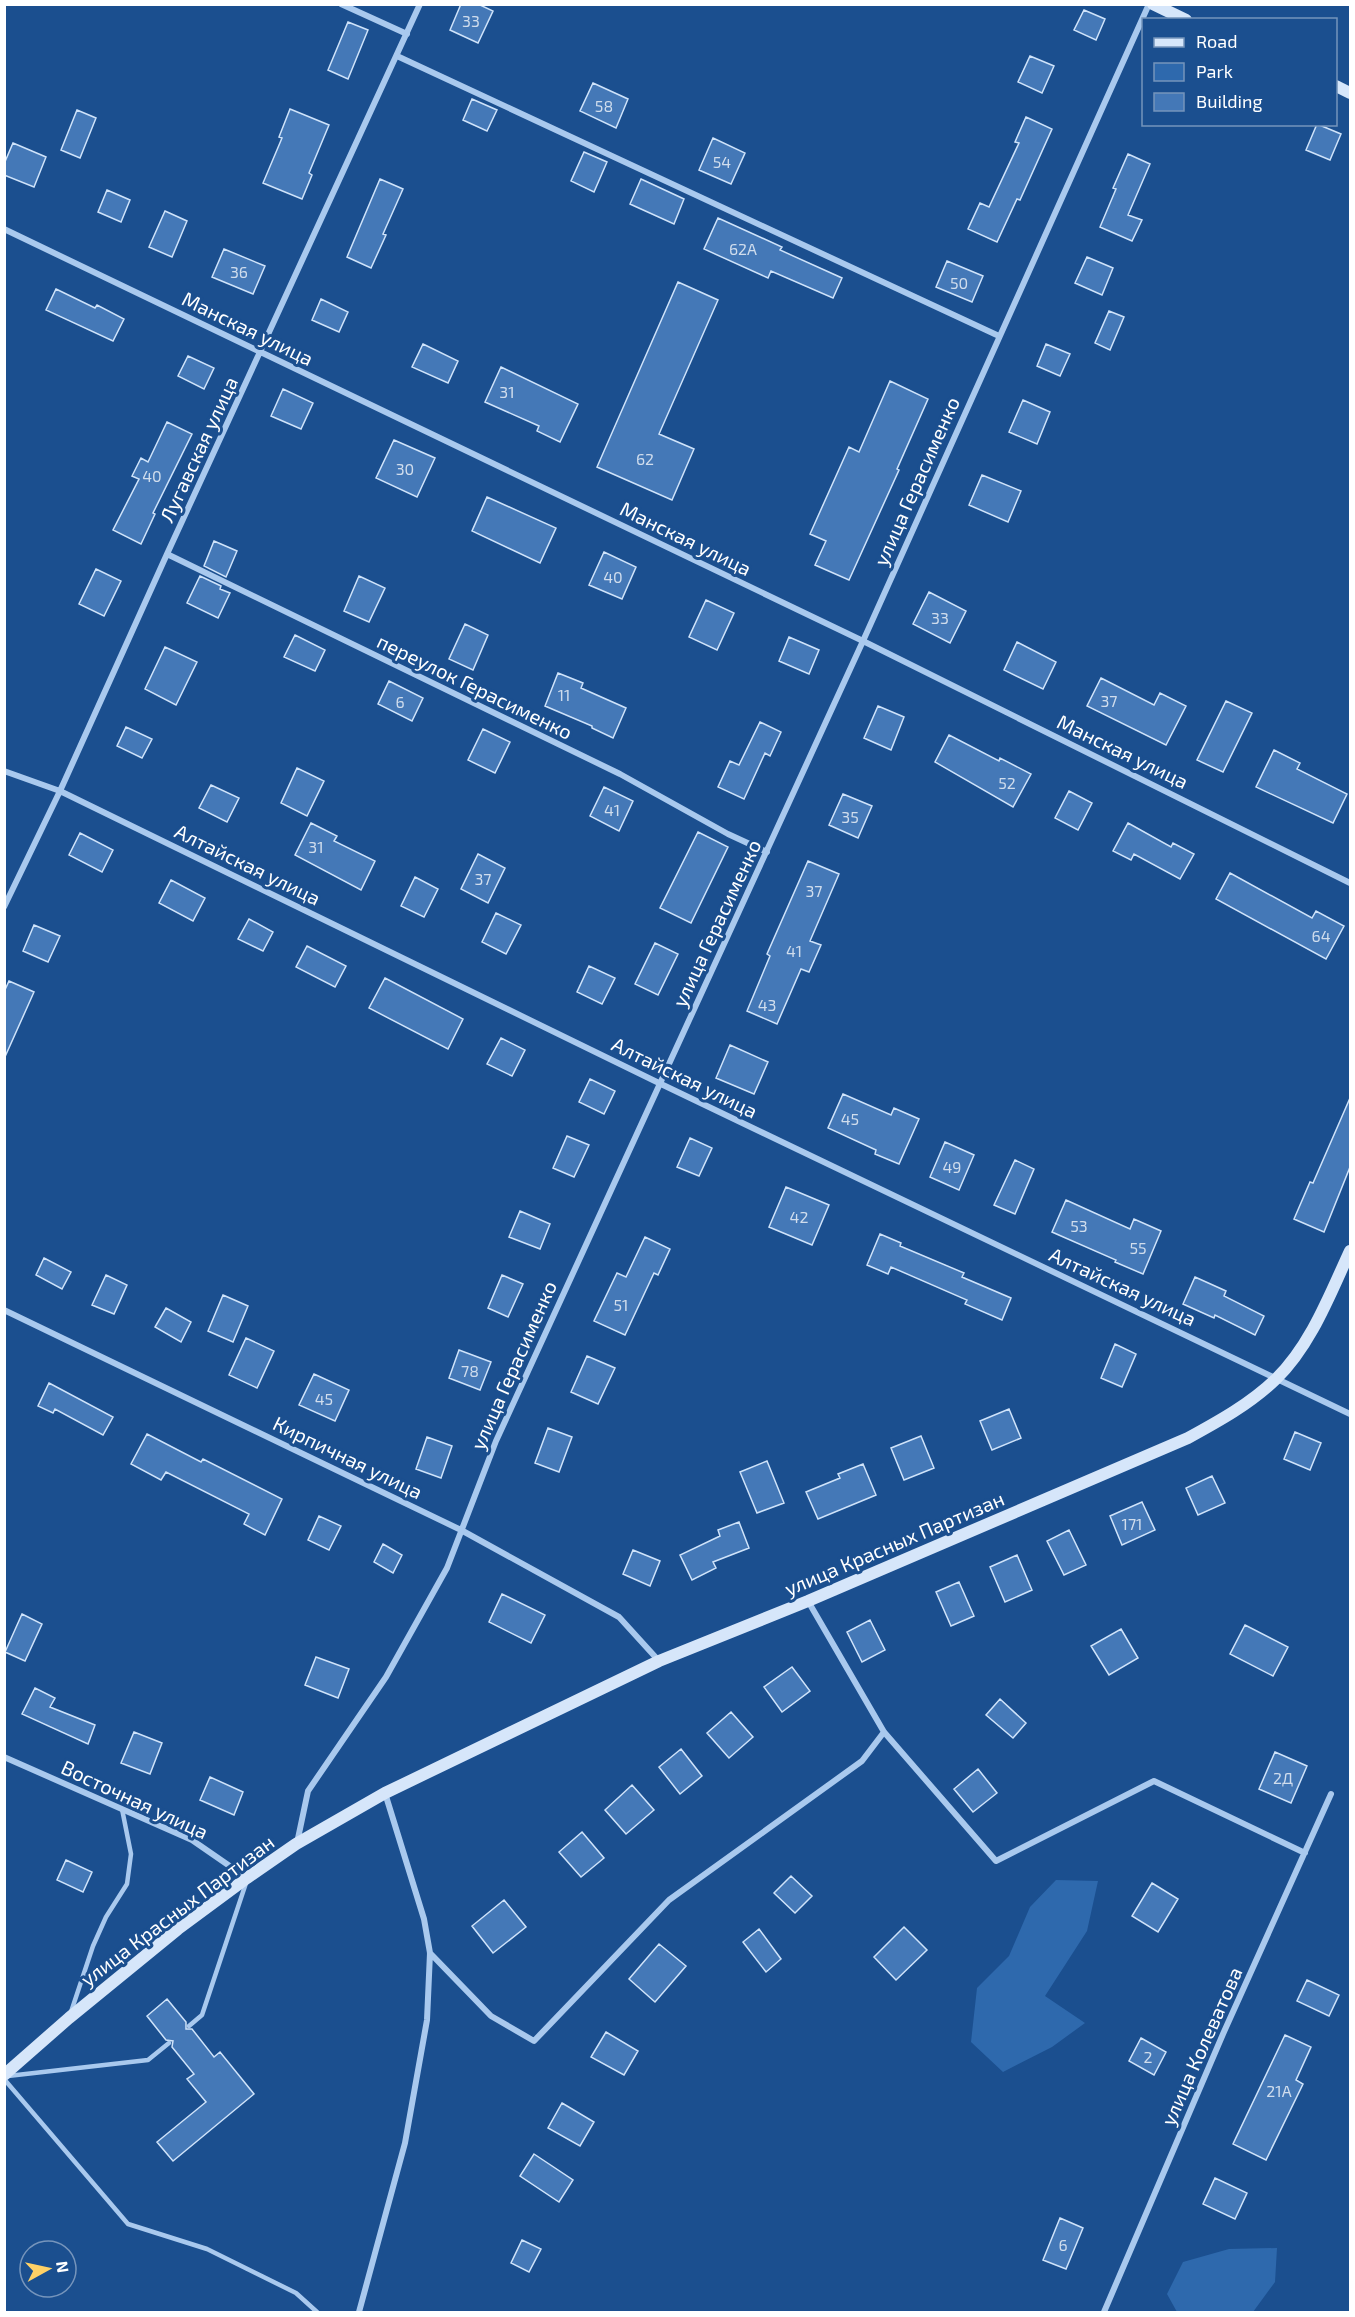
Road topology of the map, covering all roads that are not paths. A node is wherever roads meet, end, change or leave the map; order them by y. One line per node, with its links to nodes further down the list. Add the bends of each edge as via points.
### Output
1 (341, 4): 7 (street)
2 (420, 4): 7 (street, Лугавская улица)
3 (1151, 4): 4 (street, улица Герасименко); 5 (main road)
4 (1145, 18)
5 (1182, 18)
6 (1142, 24): 10 (street, улица Герасименко)
7 (407, 34): 8 (street, Лугавская улица)
8 (397, 56): 10 (street); 11 (street, Лугавская улица)
9 (4, 229): 11 (street, Манская улица)
10 (999, 336): 13 (street, улица Герасименко)
11 (261, 353): 12 (street, Лугавская улица); 13 (street, Манская улица)
12 (167, 554): 15 (street, Лугавская улица); 16 (street, переулок Герасименко, via 620,774)
13 (863, 641): 16 (street, улица Герасименко); 17 (street, Манская улица)
14 (4, 771): 15 (street, Алтайская улица)
15 (60, 791): 18 (street, Лугавская улица); 19 (street, Алтайская улица)
16 (766, 852): 19 (street, улица Герасименко)
17 (1350, 883)
18 (4, 907)
19 (661, 1084): 22 (street, Алтайская улица); 24 (street, улица Герасименко, via 496,1441)
20 (1350, 1251): 22 (main road, улица Красных Партизан, via 1320,1315)
21 (4, 1310): 24 (street, Кирпичная улица)
22 (1278, 1378): 23 (street, Алтайская улица); 25 (main road, улица Красных Партизан, via 1225,1419 1188,1438)
23 (1350, 1414)
24 (461, 1530): 26 (street, Кирпичная улица, via 618,1617); 32 (street, улица Герасименко, via 447,1568 386,1677 308,1791)
25 (808, 1601): 26 (main road, улица Красных Партизан); 27 (street)
26 (659, 1661): 29 (main road, улица Красных Партизан)
27 (884, 1732): 33 (street, via 996,1861 1154,1781); 35 (street, via 862,1761 669,1900 534,2041 491,2016)
28 (4, 1756): 31 (street, Восточная улица)
29 (385, 1793): 32 (main road, улица Красных Партизан); 35 (street, via 424,1919)
30 (1331, 1794): 33 (street, улица Колеватова)
31 (122, 1809): 34 (street, Восточная улица, via 192,1840); 36 (lane, via 131,1854 127,1884 93,1946)
32 (296, 1844): 34 (main road, улица Красных Партизан)
33 (1305, 1853): 42 (street, улица Колеватова)
34 (247, 1878): 36 (main road, улица Красных Партизан); 37 (lane, via 202,2015)
35 (430, 1953): 41 (street, via 427,2020 405,2144)
36 (69, 2018): 39 (main road, улица Красных Партизан)
37 (189, 2026)
38 (169, 2043): 39 (lane, via 148,2060)
39 (4, 2077): 40 (lane, via 128,2224 207,2249 296,2293)
40 (317, 2313)
41 (359, 2313)
42 (1104, 2313)

